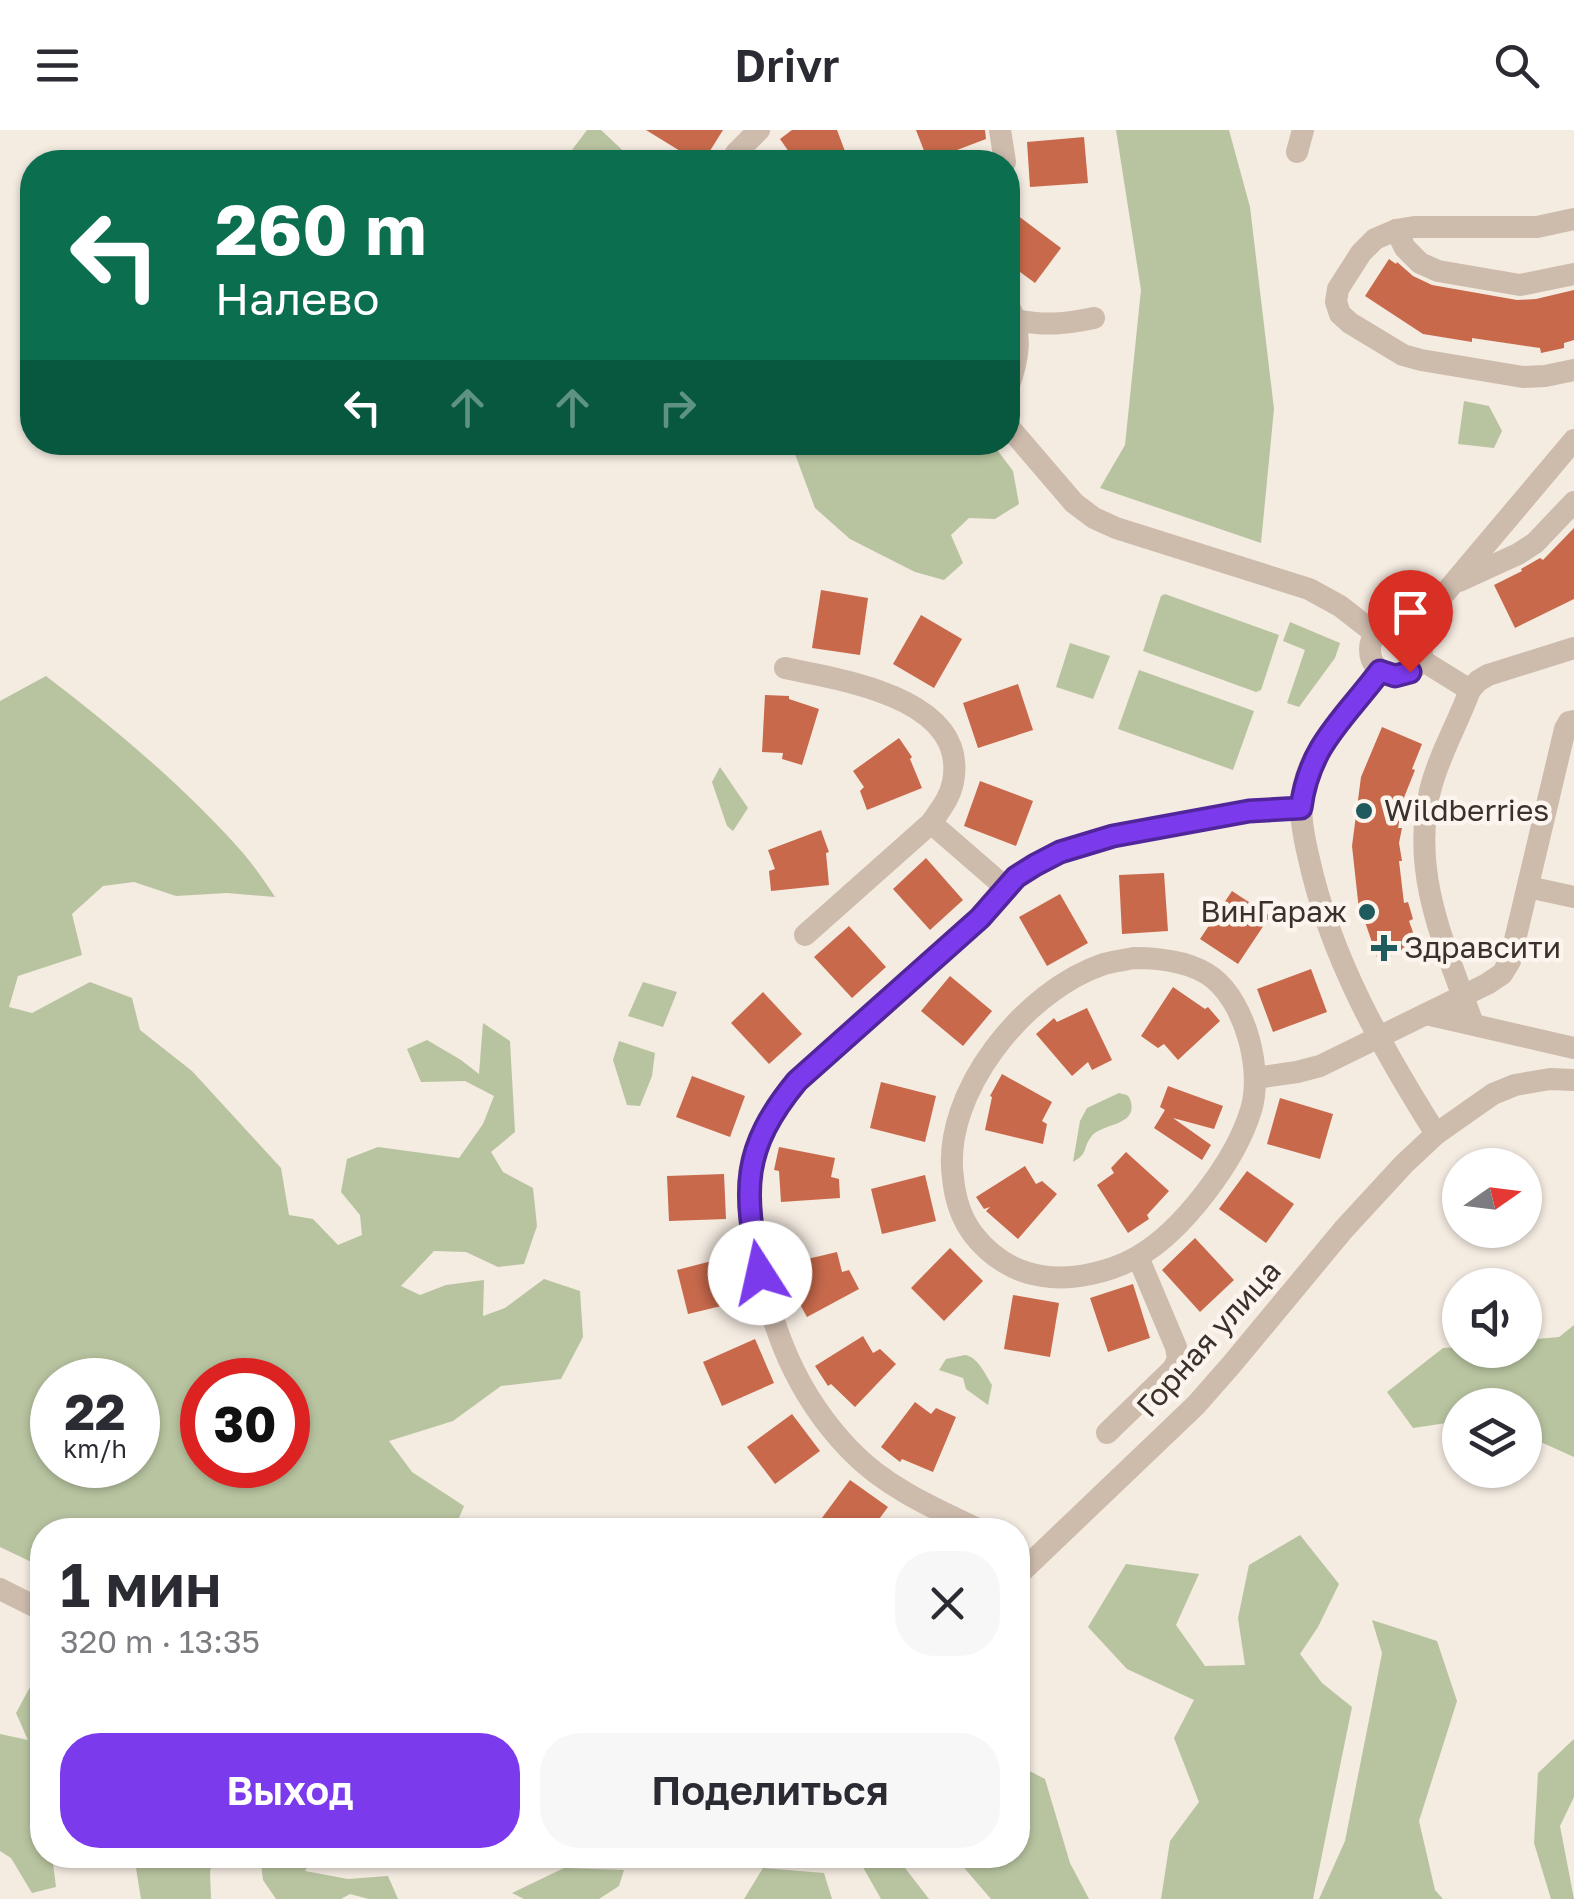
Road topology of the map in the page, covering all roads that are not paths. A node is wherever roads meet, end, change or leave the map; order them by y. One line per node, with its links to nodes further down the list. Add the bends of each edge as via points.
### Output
1 (759, 130): 2 (street)
2 (739, 150)
3 (1574, 219): 4 (street)
4 (1396, 230): 5 (street, via 1420,263 1438,271 1520,285); 8 (street, via 1361,252 1338,289 1340,314 1350,322 1422,360 1523,377)
5 (1574, 274)
6 (1020, 315): 7 (street, via 1044,325)
7 (1094, 318)
8 (1574, 370)
9 (1020, 440): 14 (street, via 1094,518 1308,589)
10 (1574, 440): 12 (street)
11 (1574, 502): 12 (street, via 1518,554)
12 (1452, 584): 13 (street)
13 (1413, 631): 14 (street, via 1397,624); 16 (street)
14 (1376, 634): 18 (street, via 1370,650)
15 (1571, 646): 19 (street, via 1488,676)
16 (1420, 659): 18 (street, via 1402,675); 19 (street)
17 (786, 668): 22 (street, via 883,692 938,727 954,764 946,802)
18 (1380, 671): 21 (street, via 1316,756)
19 (1470, 690): 27 (street, via 1431,786 1423,845 1431,903)
20 (1574, 722): 23 (street, via 1564,728)
21 (1301, 808): 24 (street, via 1249,811 1098,840 1035,865); 30 (street, via 1314,881)
22 (931, 823): 24 (street); 26 (street)
23 (1528, 887): 25 (street); 27 (street, via 1508,968)
24 (1006, 888): 37 (street, via 797,1081 762,1132 750,1168 760,1273 798,1382 822,1418 882,1479)
25 (1574, 897)
26 (805, 935)
27 (1463, 996): 28 (street); 29 (street)
28 (1426, 1014): 29 (street); 30 (street)
29 (1473, 1024): 31 (street)
30 (1377, 1038): 32 (street, via 1320,1066); 34 (street)
31 (1574, 1048)
32 (1255, 1078): 35 (street, via 1252,1107 1229,1160 1178,1224); 35 (street, via 1245,1026 1231,998 1212,978 1163,958 1104,964 1074,979 1024,1017 981,1070 964,1100 950,1156 958,1207 981,1245 999,1260 1044,1277 1089,1274)
33 (1574, 1080): 34 (street, Горная улица, via 1515,1085)
34 (1436, 1134): 38 (street, Горная улица, via 1375,1195 1196,1404)
35 (1138, 1257): 36 (street, via 1178,1359)
36 (1108, 1433)
37 (955, 1518)
38 (1030, 1558)
39 (0, 1589): 40 (street)
40 (30, 1604)

